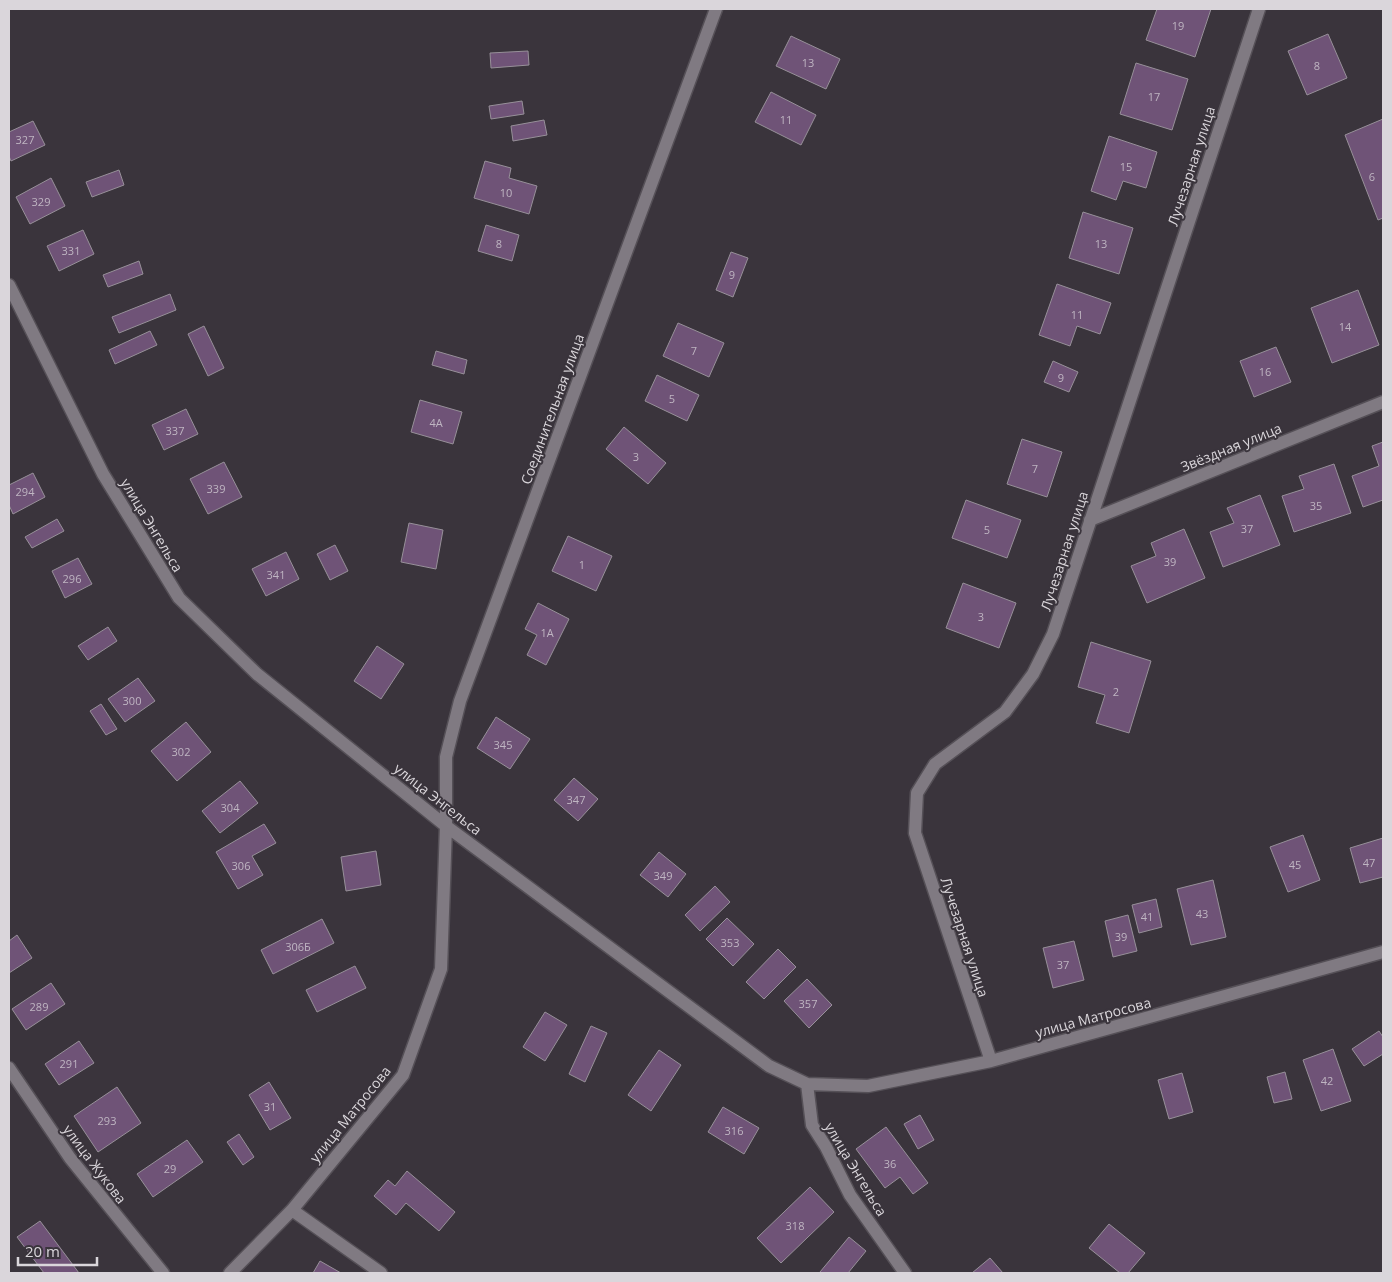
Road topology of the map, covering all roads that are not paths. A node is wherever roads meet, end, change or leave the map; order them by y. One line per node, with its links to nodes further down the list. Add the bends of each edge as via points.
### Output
1 (716, 9): 6 (street, Соединительная улица, via 460,701 446,757)
2 (1259, 9): 5 (street, Лучезарная улица)
3 (9, 285): 6 (street, улица Энгельса, via 103,474 179,598 257,674)
4 (1383, 402): 5 (street, Звёздная улица)
5 (1090, 520): 8 (street, Лучезарная улица, via 1053,634 1033,674 1005,712 935,764 917,793 915,833)
6 (446, 826): 10 (street, улица Энгельса, via 769,1066); 11 (street, улица Матросова, via 441,969 403,1075)
7 (1383, 952): 8 (street, улица Матросова)
8 (990, 1061): 10 (street, улица Матросова, via 868,1086)
9 (9, 1068): 12 (street, улица Жукова, via 70,1158)
10 (808, 1084): 15 (street, улица Энгельса, via 812,1125 850,1195)
11 (292, 1210): 13 (street, улица Матросова); 14 (street)
12 (163, 1273)
13 (230, 1273)
14 (381, 1273)
15 (905, 1273)

